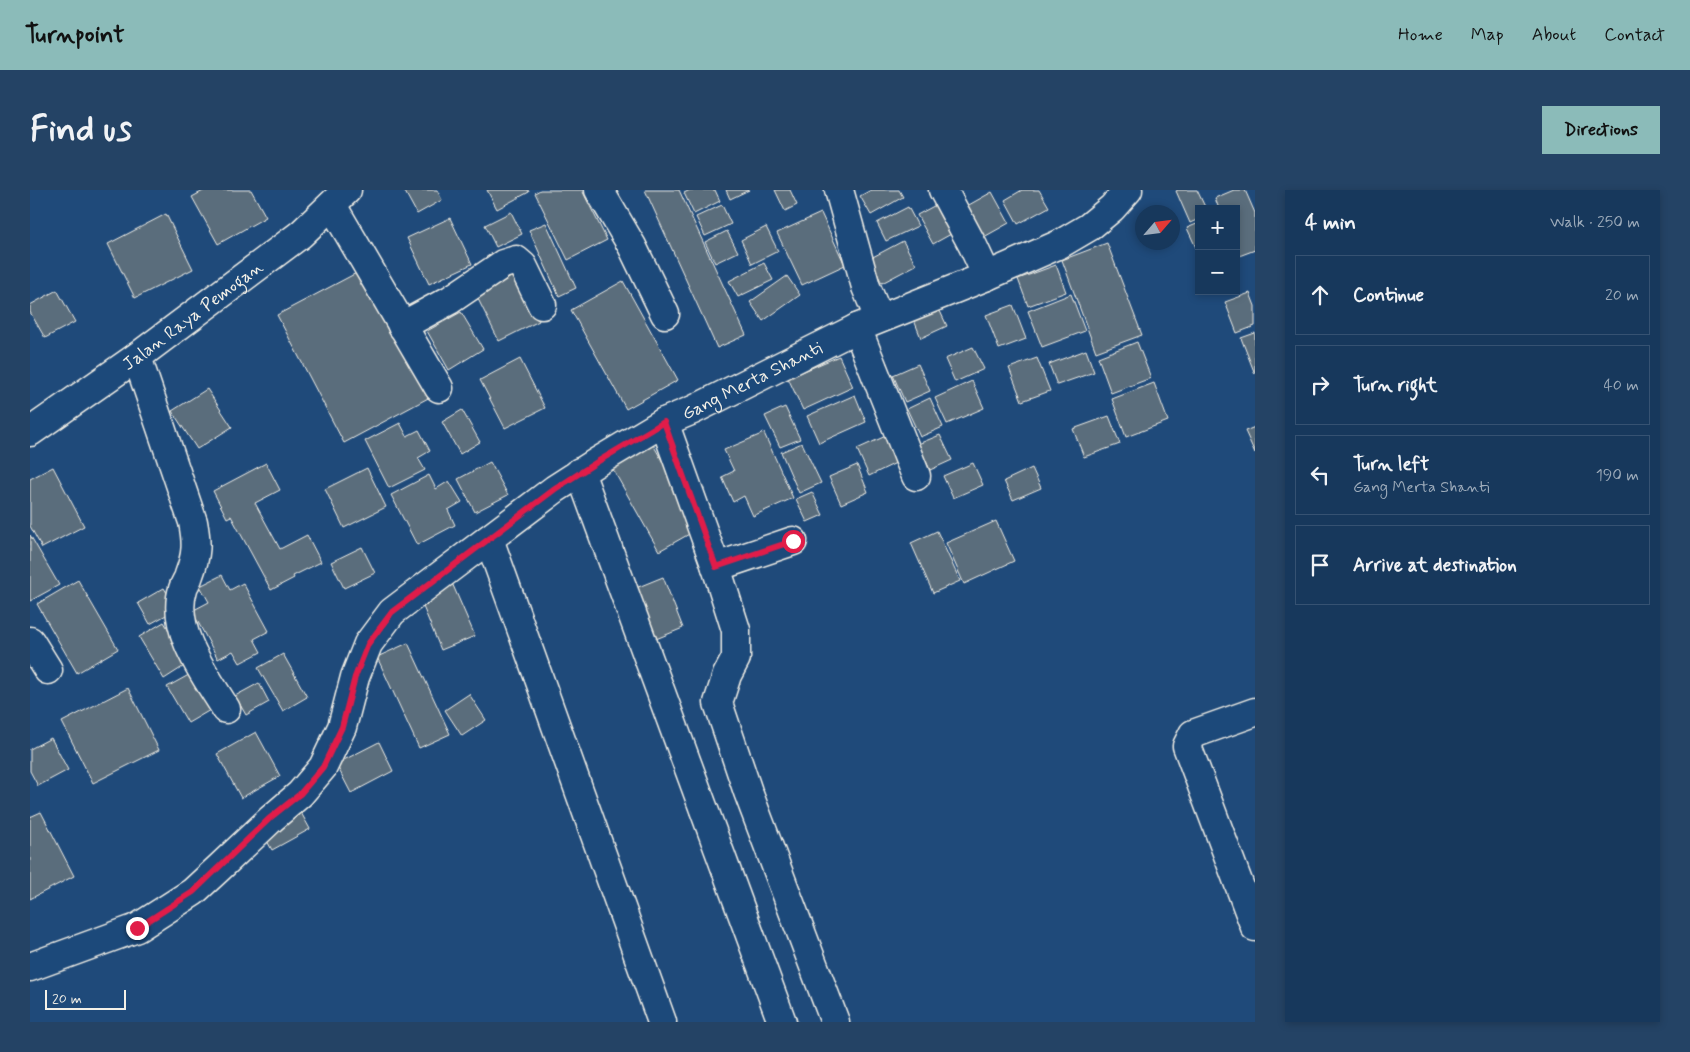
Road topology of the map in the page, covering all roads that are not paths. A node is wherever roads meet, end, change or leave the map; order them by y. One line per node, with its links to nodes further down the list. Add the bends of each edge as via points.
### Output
1 (599, 190): 9 (street, via 632,246)
2 (839, 190): 8 (street)
3 (942, 190): 6 (street)
4 (1128, 190): 6 (street, Gang Merta Shanti, via 1112,208 1060,244)
5 (340, 198): 10 (street); 11 (street, Jalan Raya Pemogan, via 301,234)
6 (986, 273): 8 (street, Gang Merta Shanti)
7 (542, 305): 10 (street, via 523,266 516,260 503,264 450,300)
8 (869, 311): 13 (street, Gang Merta Shanti, via 693,410); 16 (street)
9 (665, 314)
10 (402, 326): 12 (street)
11 (136, 357): 14 (street, Jalan Raya Pemogan); 22 (street, via 197,541 180,605 182,625 191,649)
12 (438, 388)
13 (664, 422): 15 (street, Gang Merta Shanti); 19 (street)
14 (30, 432)
15 (580, 472): 17 (street, Gang Merta Shanti); 27 (street)
16 (916, 476)
17 (489, 539): 25 (street, Gang Merta Shanti, via 392,612 368,644 355,677 342,727 323,767 300,794 270,818 193,892 137,928); 26 (street)
18 (793, 541): 19 (street)
19 (716, 567): 28 (street, via 736,630 736,658 718,702)
20 (30, 641): 21 (street)
21 (48, 670)
22 (226, 709)
23 (1255, 712): 24 (street, via 1193,734 1187,746)
24 (1255, 927)
25 (30, 968)
26 (662, 1022)
27 (782, 1022)
28 (834, 1022)

